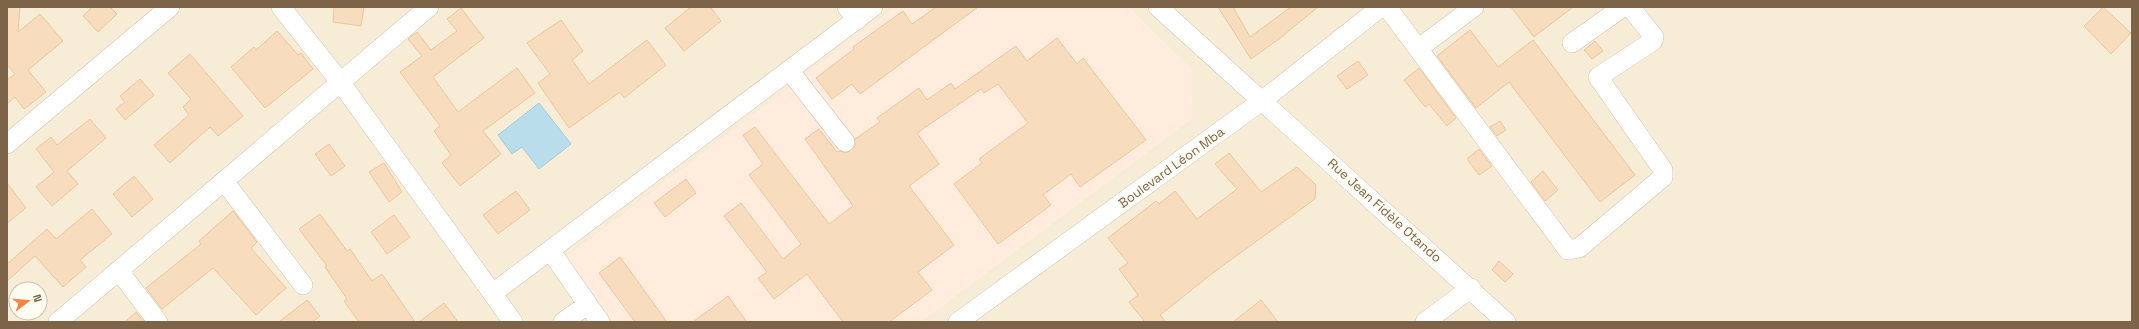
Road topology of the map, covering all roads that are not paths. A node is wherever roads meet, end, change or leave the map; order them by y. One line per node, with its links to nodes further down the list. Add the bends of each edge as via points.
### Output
1 (170, 7): 18 (street)
2 (281, 7): 15 (street)
3 (429, 7): 15 (street)
4 (873, 7): 11 (street)
5 (1158, 7): 16 (street, Rue Jean Fidèle Otando)
6 (1381, 7): 16 (street, Boulevard Léon Mba)
7 (1387, 7): 13 (street)
8 (1474, 7): 13 (street)
9 (1623, 7): 12 (street)
10 (1630, 7): 13 (street, via 1654,37 1653,41 1598,77 1662,170 1663,177 1574,250 1568,250)
11 (852, 13): 14 (street)
12 (1572, 43)
13 (1419, 48)
14 (789, 70): 17 (street); 20 (street)
15 (341, 83): 19 (street); 24 (street)
16 (1263, 100): 23 (street, Rue Jean Fidèle Otando); 31 (street, Boulevard Léon Mba)
17 (845, 142)
18 (7, 144)
19 (224, 181): 21 (street); 22 (street)
20 (550, 250): 24 (street); 25 (street)
21 (119, 271): 26 (street); 27 (street)
22 (303, 285)
23 (1471, 288): 32 (street); 33 (street, Rue Jean Fidèle Otando)
24 (493, 293): 28 (street)
25 (587, 305): 29 (street); 30 (street)
26 (58, 322)
27 (158, 322)
28 (513, 322)
29 (562, 322)
30 (600, 322)
31 (958, 322)
32 (1425, 322)
33 (1506, 322)

